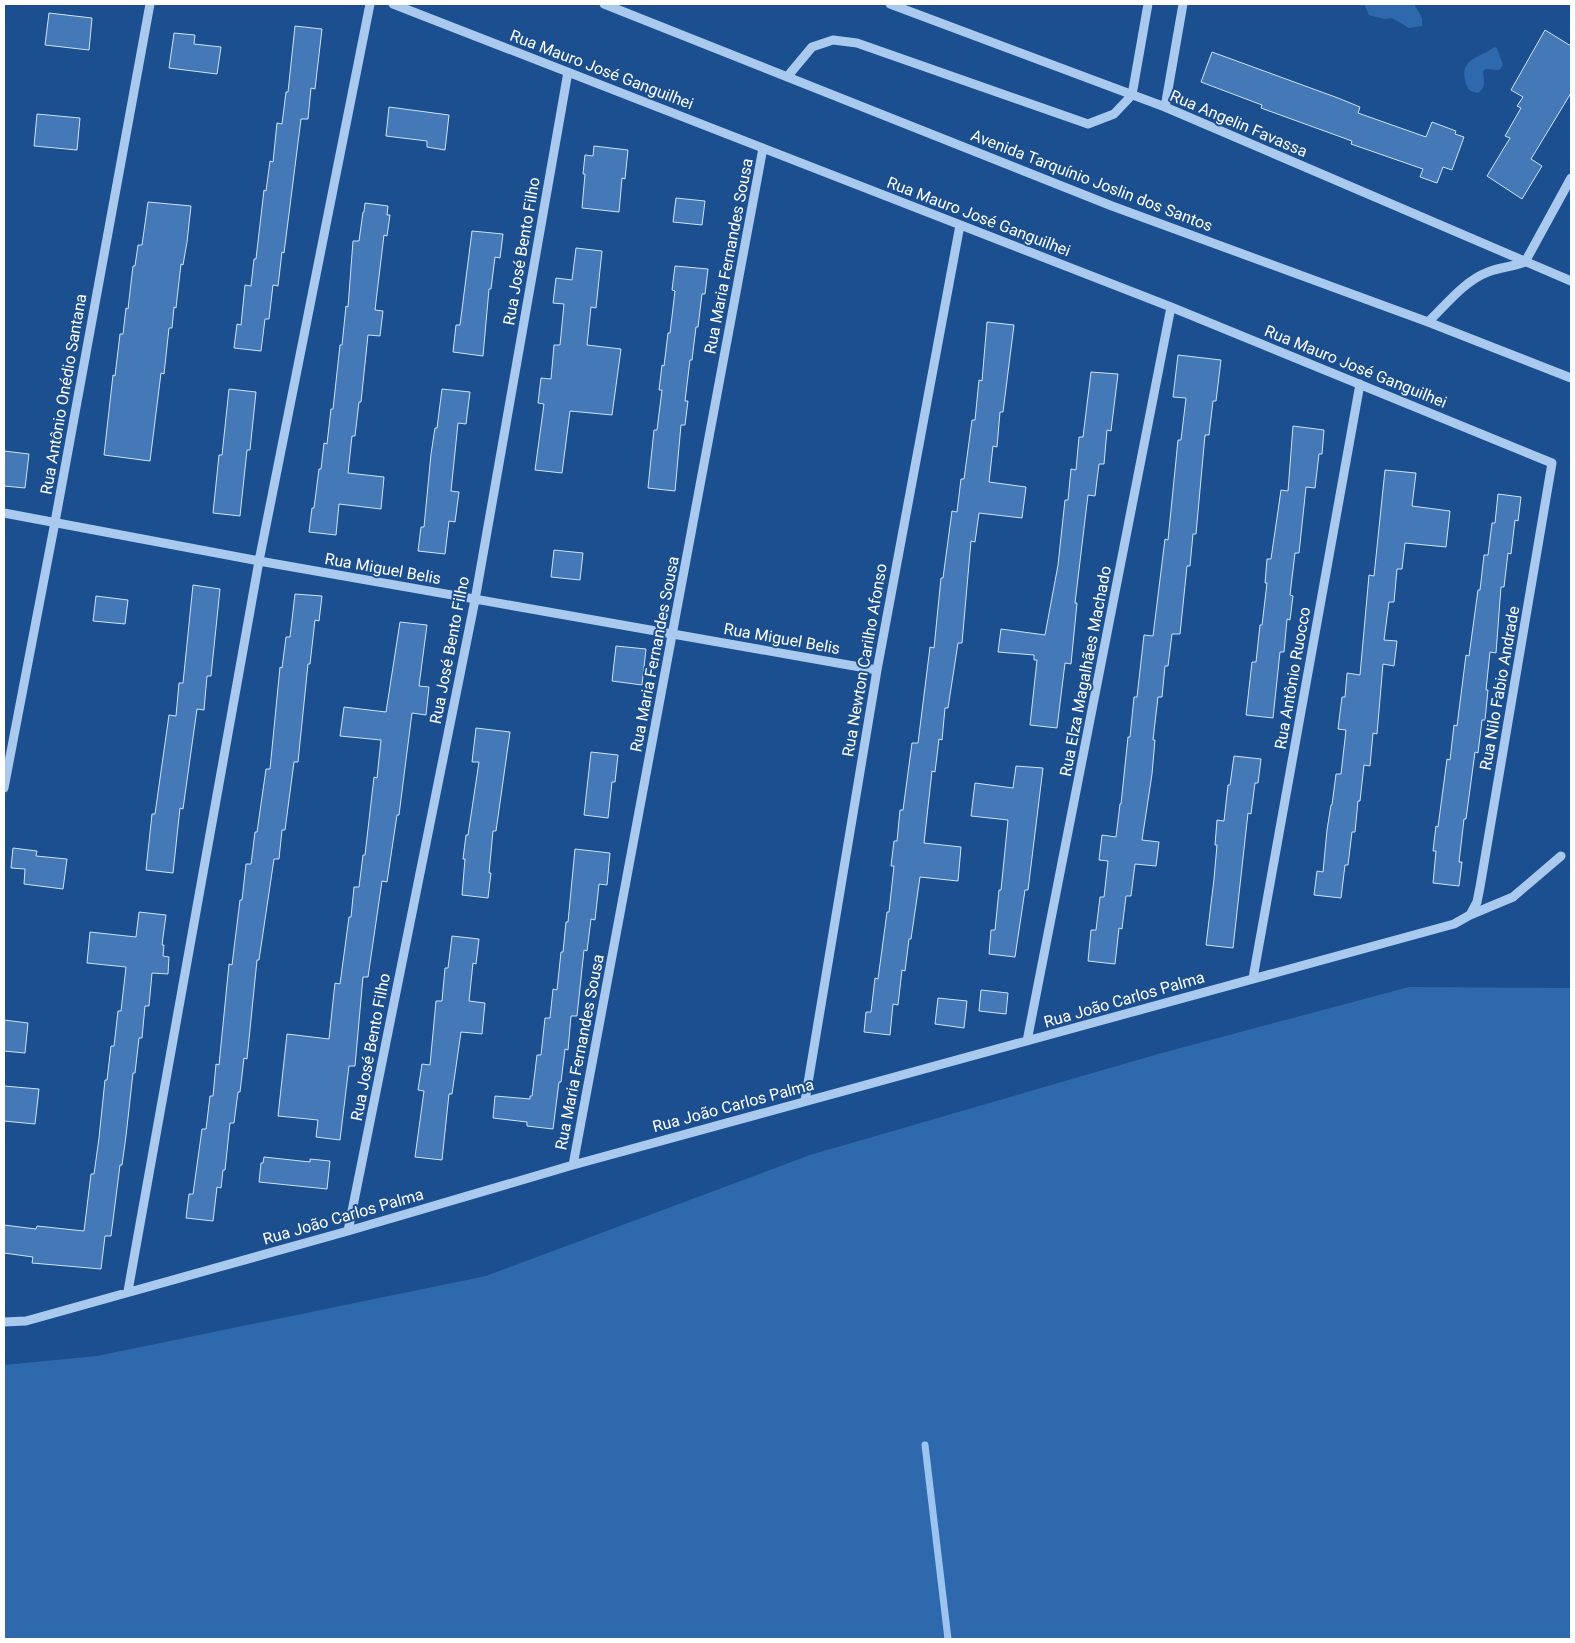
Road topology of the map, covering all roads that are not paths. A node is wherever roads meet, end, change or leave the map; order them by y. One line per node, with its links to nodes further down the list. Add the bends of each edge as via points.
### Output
1 (150, 4): 23 (street, Rua Antônio Onédio Santana)
2 (370, 4): 24 (street)
3 (393, 4): 8 (street, Rua Mauro José Ganguilhei)
4 (604, 4): 9 (street, Avenida Tarquínio Joslin dos Santos)
5 (890, 4): 10 (street, Rua Angelin Favassa)
6 (1148, 4): 10 (street)
7 (1183, 4): 11 (street)
8 (568, 72): 12 (street, Rua Mauro José Ganguilhei); 25 (street, Rua José Bento Filho)
9 (787, 77): 10 (street, via 812,47 833,40 857,43 1088,124 1114,114); 18 (street, Avenida Tarquínio Joslin dos Santos, via 1112,206)
10 (1132, 95): 11 (street, Rua Angelin Favassa)
11 (1165, 108): 15 (street, Rua Angelin Favassa)
12 (763, 148): 14 (street, Rua Mauro José Ganguilhei); 26 (street, Rua Maria Fernandes Sousa)
13 (1571, 178): 15 (street)
14 (960, 225): 17 (street, Rua Mauro José Ganguilhei); 27 (street, Rua Newton Carilho Afonso)
15 (1525, 262): 16 (street, Rua Angelin Favassa); 18 (street, via 1488,272 1470,281)
16 (1571, 281)
17 (1172, 307): 20 (street, Rua Mauro José Ganguilhei); 32 (street, Rua Elza Magalhães Machado)
18 (1428, 322): 19 (street, Avenida Tarquínio Joslin dos Santos)
19 (1571, 378)
20 (1360, 384): 21 (street, Rua Mauro José Ganguilhei); 31 (street, Rua Antônio Ruocco)
21 (1552, 463): 30 (street, Rua Nilo Fabio Andrade, via 1480,887)
22 (4, 513): 23 (street, Rua Miguel Belis)
23 (55, 522): 24 (street, Rua Miguel Belis); 28 (street, Rua Antônio Onédio Santana)
24 (259, 561): 25 (street, Rua Miguel Belis); 36 (street)
25 (475, 600): 26 (street, Rua Miguel Belis); 35 (street, Rua José Bento Filho)
26 (673, 634): 27 (street, Rua Miguel Belis); 34 (street, Rua Maria Fernandes Sousa)
27 (877, 670): 33 (street, Rua Newton Carilho Afonso)
28 (4, 788)
29 (1561, 856): 30 (street, Rua João Carlos Palma, via 1513,897)
30 (1470, 916): 31 (street, Rua João Carlos Palma, via 1454,924)
31 (1253, 978): 32 (street, Rua João Carlos Palma)
32 (1028, 1042): 33 (street, Rua João Carlos Palma)
33 (805, 1101): 34 (street, Rua João Carlos Palma)
34 (573, 1165): 35 (street, Rua João Carlos Palma)
35 (348, 1231): 36 (street, Rua João Carlos Palma)
36 (128, 1291): 37 (street, Rua João Carlos Palma, via 26,1320)
37 (4, 1322)

